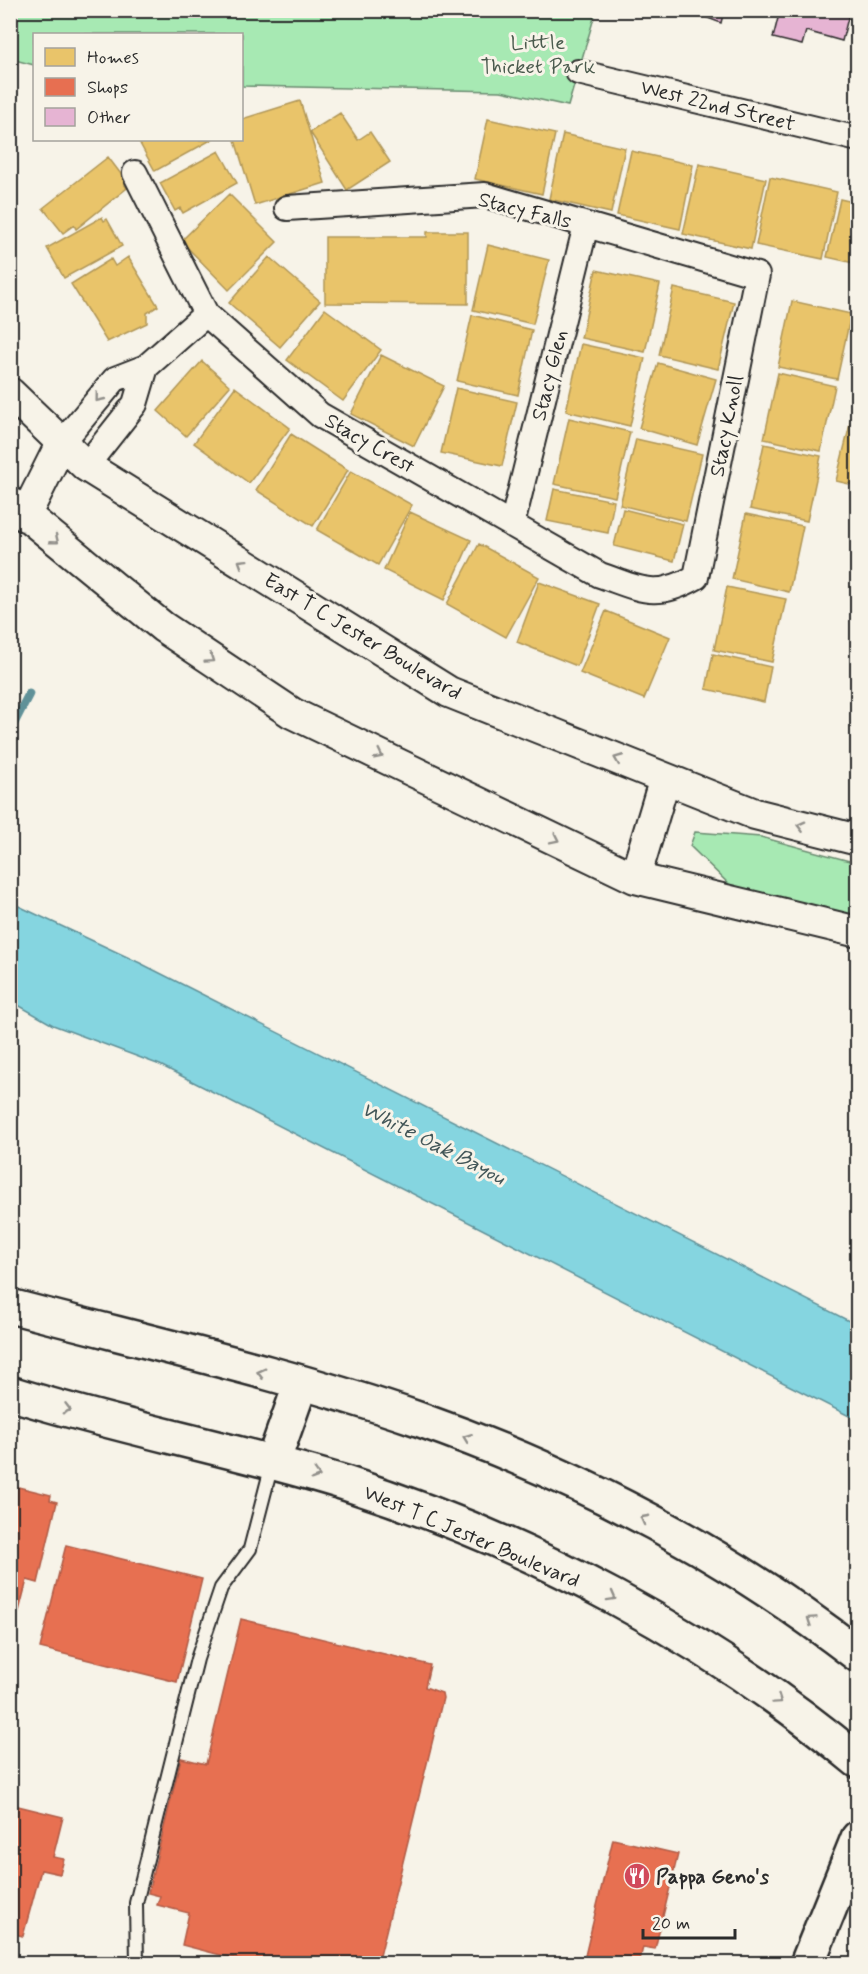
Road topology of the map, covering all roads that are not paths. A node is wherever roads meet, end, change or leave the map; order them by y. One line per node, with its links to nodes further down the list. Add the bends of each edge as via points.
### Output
1 (578, 72): 2 (street, West 22nd Street)
2 (858, 139)
3 (135, 173): 7 (street, Stacy Crest)
4 (287, 208): 5 (street, Stacy Falls, via 485,195)
5 (586, 225): 6 (street, Stacy Falls); 13 (street, Stacy Glen)
6 (757, 274): 14 (street, Stacy Knoll)
7 (206, 314): 8 (street); 13 (street, Stacy Crest, via 320,415)
8 (146, 367): 10 (street, one-way to 10, via 115,379); 11 (street, via 135,404)
9 (10, 393): 10 (street, East T C Jester Boulevard)
10 (61, 444): 11 (street, East T C Jester Boulevard); 12 (street)
11 (86, 466): 12 (street); 15 (street, East T C Jester Boulevard, one-way to 11, via 449,692)
12 (18, 509): 17 (street, one-way to 17, via 163,627 292,713)
13 (512, 525): 14 (street, Stacy Crest, via 600,575 645,591 675,589)
14 (696, 577)
15 (665, 778): 16 (street, East T C Jester Boulevard, one-way to 15, via 755,814); 17 (street)
16 (858, 840)
17 (635, 878): 18 (street)
18 (858, 932)
19 (10, 1306): 20 (main road, one-way to 19)
20 (301, 1383): 22 (main road); 23 (main road, one-way to 20, via 745,1575 592,1491 417,1419)
21 (10, 1393): 22 (main road, West T C Jester Boulevard, one-way to 22)
22 (273, 1462): 24 (main road, West T C Jester Boulevard, one-way to 24, via 424,1511 584,1581 714,1656); 26 (lane, via 250,1549 221,1588 197,1659 136,1903)
23 (858, 1655)
24 (858, 1761)
25 (858, 1838): 27 (main road)
26 (137, 1964)
27 (807, 1964)

